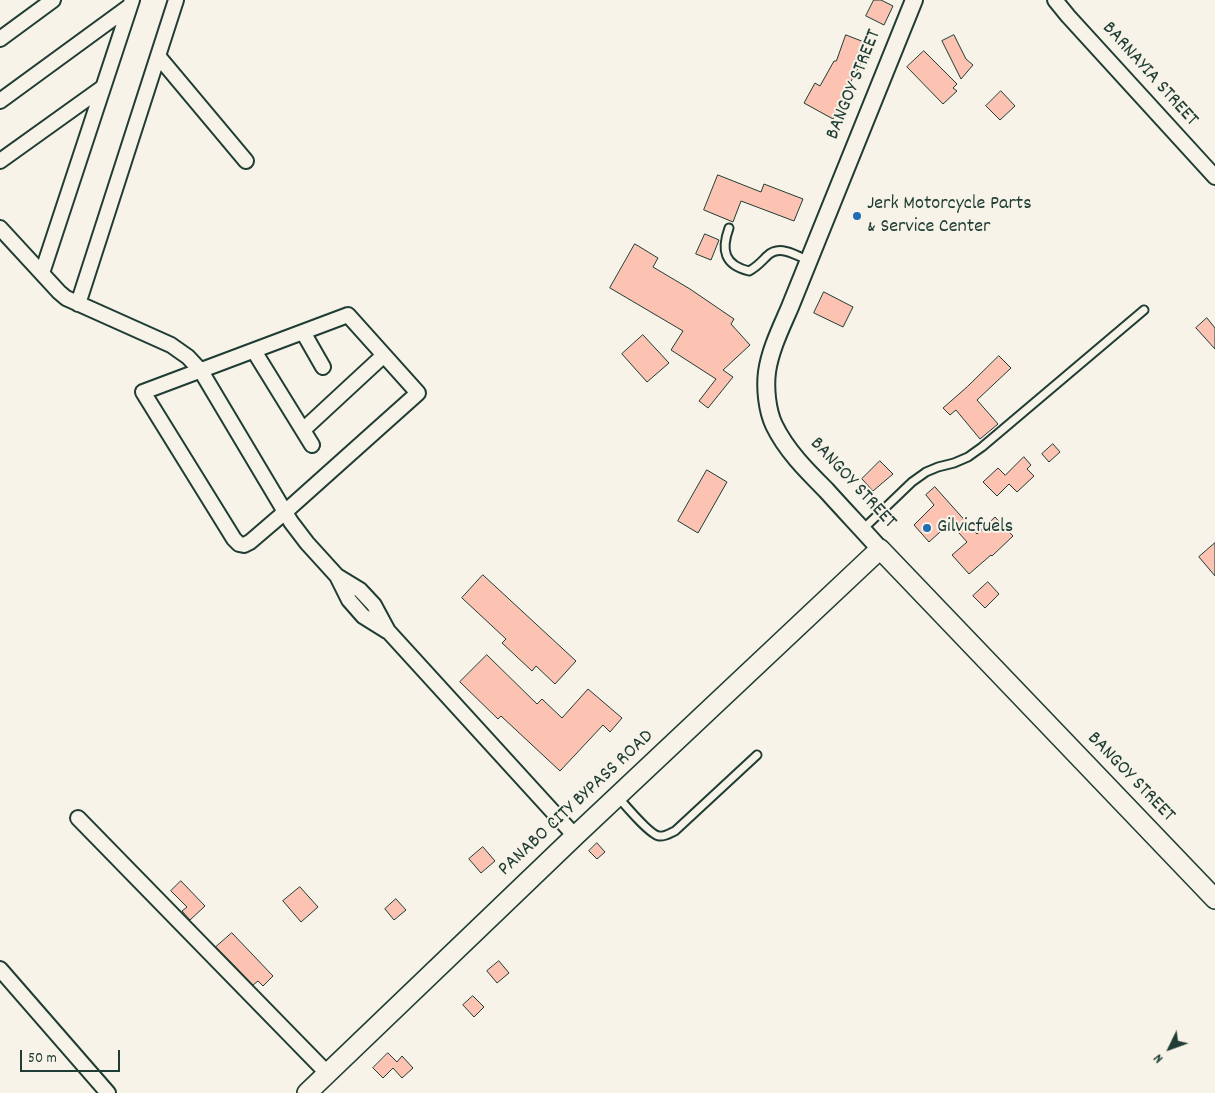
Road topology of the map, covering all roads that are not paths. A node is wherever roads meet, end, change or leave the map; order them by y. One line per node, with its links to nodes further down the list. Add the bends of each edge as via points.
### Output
1 (53, 0): 6 (street)
2 (176, 0): 7 (street)
3 (914, 0): 15 (street, BANGOY STREET)
4 (1055, 0): 12 (street, BARNAYIA STREET)
5 (131, 3): 8 (street); 9 (street)
6 (0, 39)
7 (158, 56): 11 (street); 17 (street)
8 (102, 88): 10 (street); 16 (street)
9 (0, 101)
10 (0, 161)
11 (246, 161)
12 (1215, 177)
13 (0, 228): 16 (street)
14 (729, 228): 15 (lane, via 725,251 728,260 740,269 749,271 773,251 780,250)
15 (808, 260): 27 (street, BANGOY STREET, via 772,352 767,372 769,408 773,424 790,451)
16 (42, 273): 17 (street, via 62,295)
17 (78, 304): 23 (street, via 171,346)
18 (1144, 310): 27 (lane, via 982,447 968,457 926,472)
19 (303, 332): 20 (street); 21 (street, via 348,315); 22 (street)
20 (254, 351): 23 (street); 24 (street)
21 (384, 355): 24 (street); 26 (street, via 418,393)
22 (323, 367)
23 (201, 371): 26 (street); 26 (street, via 143,392 236,542 246,544)
24 (303, 430): 25 (street)
25 (312, 445)
26 (285, 512): 32 (street, via 301,536 337,576 360,590 374,605 388,631)
27 (862, 530): 28 (street, BANGOY STREET)
28 (880, 549): 30 (main road, PANABO CITY BYPASS ROAD); 33 (main road, BANGOY STREET)
29 (757, 755): 30 (lane, via 668,835 651,832)
30 (617, 796): 32 (main road, PANABO CITY BYPASS ROAD)
31 (78, 818): 35 (street)
32 (575, 836): 35 (main road, PANABO CITY BYPASS ROAD)
33 (1215, 899)
34 (0, 969): 36 (street)
35 (328, 1074): 37 (main road, PANABO CITY BYPASS ROAD)
36 (108, 1093)
37 (307, 1093)

